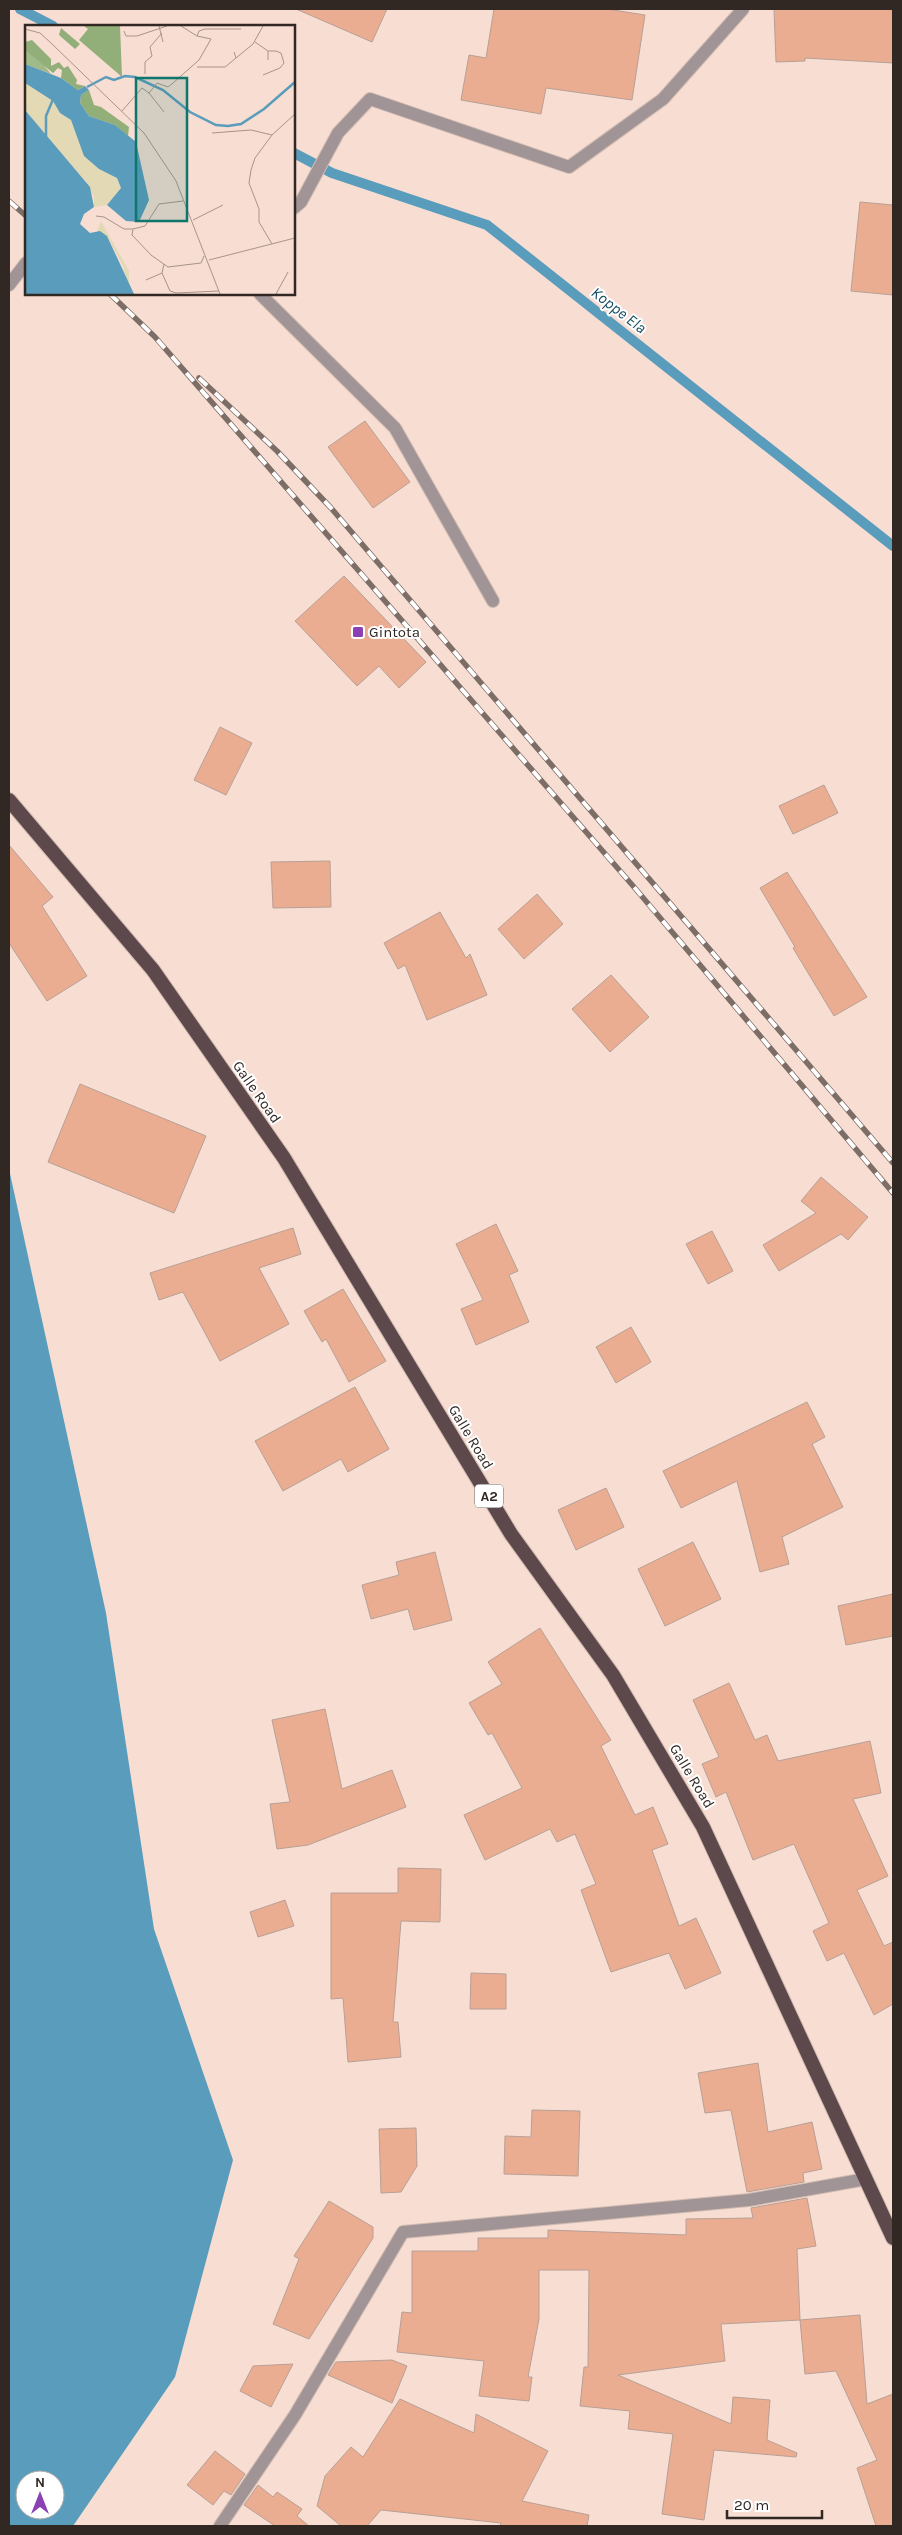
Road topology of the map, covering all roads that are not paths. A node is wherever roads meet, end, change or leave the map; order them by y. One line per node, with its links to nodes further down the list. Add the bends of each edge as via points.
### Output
1 (743, 9): 2 (street, via 664,99 569,167 370,99 338,133)
2 (297, 205)
3 (25, 264): 4 (street)
4 (9, 285)
5 (261, 295): 6 (street, via 395,428)
6 (493, 601)
7 (9, 800): 8 (highway, Galle Road / A2, via 153,970 284,1158 511,1534 613,1675 703,1827)
8 (866, 2180): 9 (highway, Galle Road / A2); 10 (street, via 749,2200 403,2232 295,2415)
9 (893, 2238)
10 (220, 2526)

